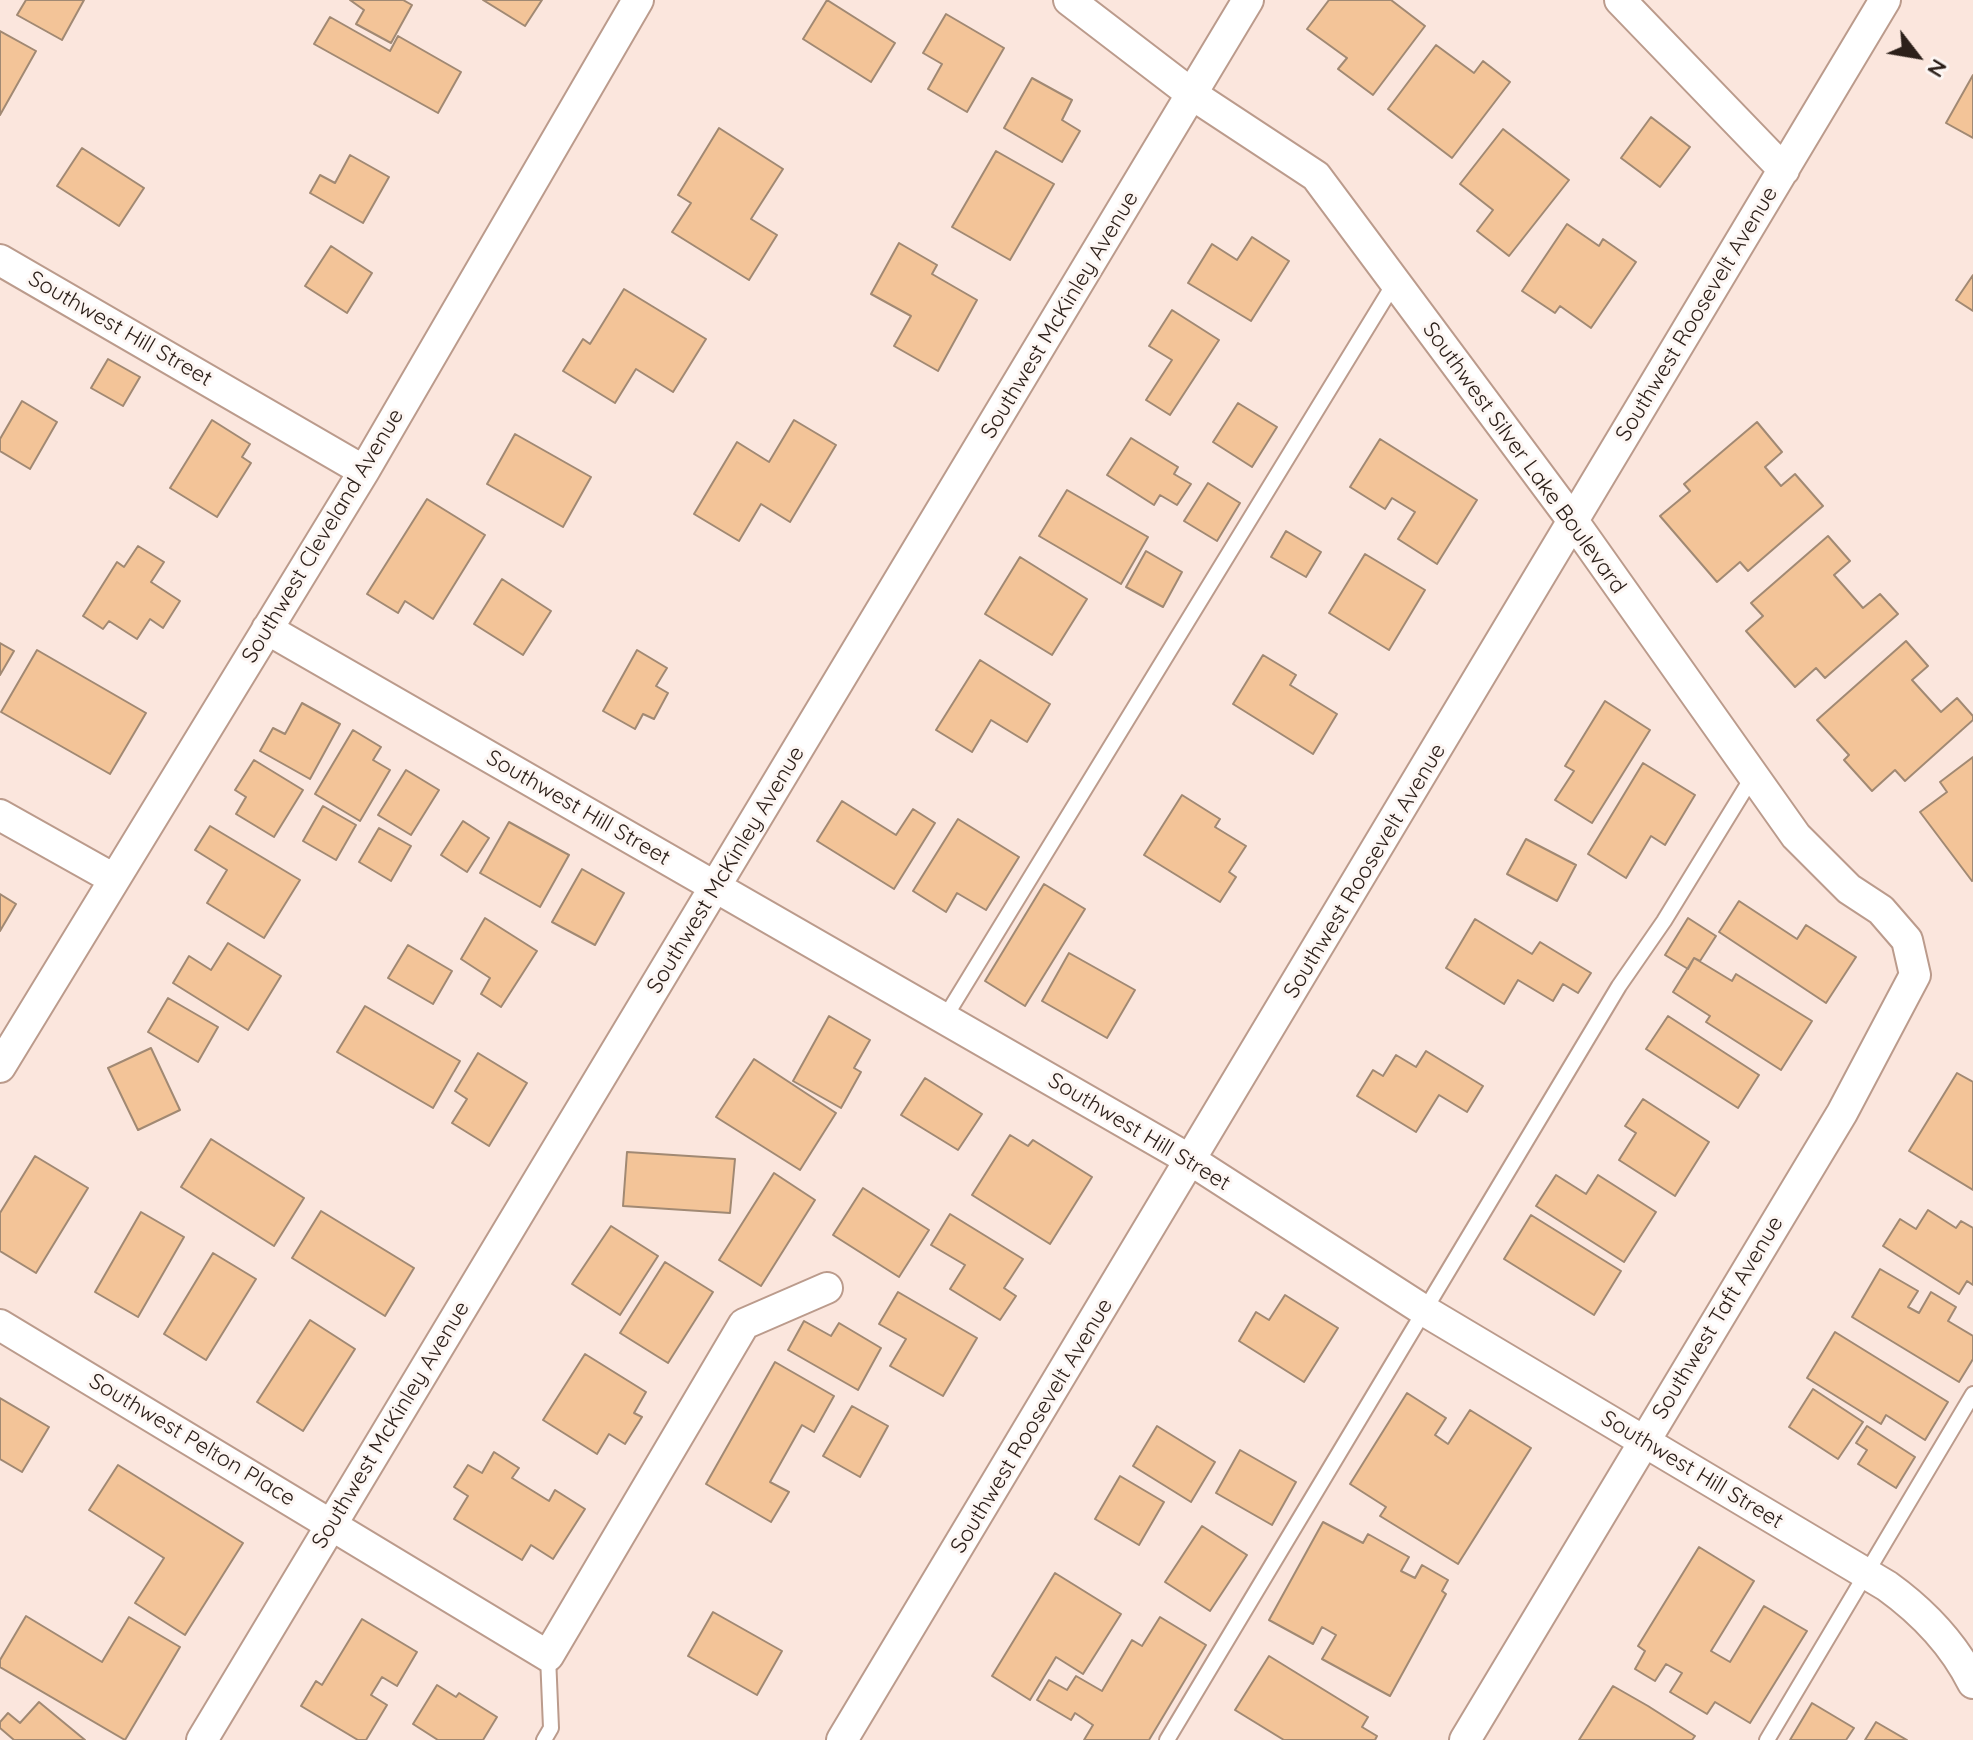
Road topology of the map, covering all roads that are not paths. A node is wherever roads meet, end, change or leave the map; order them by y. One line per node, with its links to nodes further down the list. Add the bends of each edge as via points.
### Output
1 (638, 0): 10 (street, Southwest Cleveland Avenue)
2 (1069, 0): 6 (street, Southwest Silver Lake Boulevard)
3 (1248, 0): 6 (street, Southwest McKinley Avenue)
4 (1620, 0): 7 (street)
5 (1885, 0): 7 (street, Southwest Roosevelt Avenue)
6 (1193, 95): 9 (street, Southwest Silver Lake Boulevard, via 1316,176); 16 (street, Southwest McKinley Avenue)
7 (1784, 170): 11 (street, Southwest Roosevelt Avenue)
8 (0, 260): 10 (street, Southwest Hill Street)
9 (1395, 281): 11 (street, Southwest Silver Lake Boulevard); 18 (lane)
10 (364, 471): 12 (street, Southwest Cleveland Avenue)
11 (1573, 521): 13 (street, Southwest Silver Lake Boulevard); 20 (street, Southwest Roosevelt Avenue)
12 (267, 629): 15 (street, Southwest Cleveland Avenue); 16 (street, Southwest Hill Street)
13 (1753, 776): 17 (street, Southwest Silver Lake Boulevard, via 1796,836 1849,889 1881,910 1907,940); 22 (lane, via 1615,993)
14 (0, 815): 15 (street)
15 (114, 879): 19 (street, Southwest Cleveland Avenue)
16 (717, 887): 18 (street, Southwest Hill Street); 26 (street, Southwest McKinley Avenue)
17 (1915, 975): 25 (street, Southwest Taft Avenue, via 1842,1113)
18 (944, 1019): 20 (street, Southwest Hill Street)
19 (0, 1067)
20 (1192, 1161): 22 (street, Southwest Hill Street); 32 (street, Southwest Roosevelt Avenue)
21 (827, 1288): 28 (street, via 744,1324)
22 (1425, 1311): 25 (street, Southwest Hill Street); 33 (lane)
23 (0, 1325): 26 (street, Southwest Pelton Place)
24 (1973, 1394): 27 (lane)
25 (1643, 1441): 27 (street, Southwest Hill Street); 34 (street, Southwest Taft Avenue)
26 (333, 1524): 28 (street, Southwest Pelton Place); 30 (street, Southwest McKinley Avenue)
27 (1866, 1574): 29 (street, Southwest Hill Street, via 1924,1616); 35 (lane)
28 (548, 1656): 31 (lane, via 551,1728)
29 (1973, 1683)
30 (202, 1740)
31 (544, 1740)
32 (842, 1740)
33 (1167, 1740)
34 (1465, 1740)
35 (1767, 1740)

